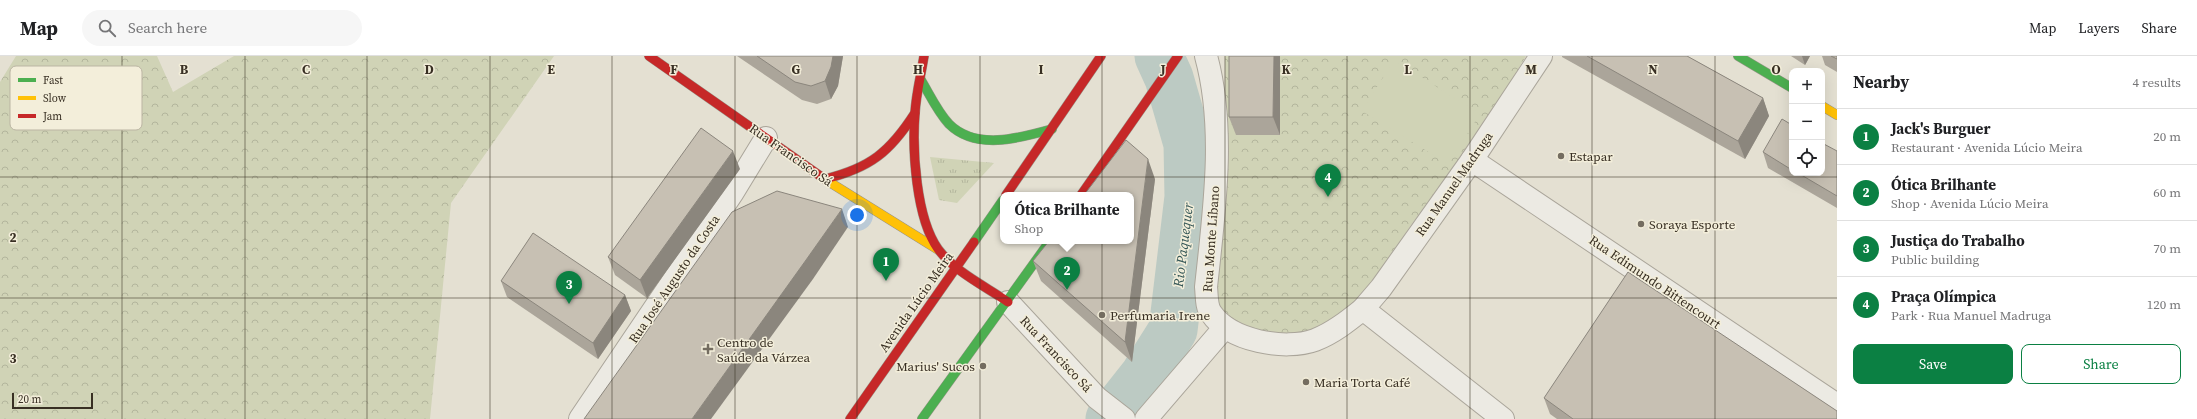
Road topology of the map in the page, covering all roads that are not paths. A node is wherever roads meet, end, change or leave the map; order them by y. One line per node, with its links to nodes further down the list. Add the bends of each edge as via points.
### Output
1 (649, 56): 14 (main road, Rua Francisco Sá)
2 (924, 56): 8 (main road)
3 (1101, 56): 13 (main road)
4 (1178, 56): 18 (main road)
5 (1206, 56): 25 (street, Rua Monte Líbano, via 1212,82 1216,142 1207,302 1211,313)
6 (1541, 56): 15 (street, Rua Manuel Madruga)
7 (1738, 56): 9 (main road)
8 (921, 80): 11 (main road); 13 (main road, via 949,123 956,130 973,137 1006,138 1033,135)
9 (1789, 86)
10 (1825, 108): 12 (main road)
11 (915, 113): 16 (main road, via 897,141 883,154 864,167); 21 (main road, via 922,204 929,232)
12 (1837, 115)
13 (1052, 129): 17 (main road)
14 (766, 138): 16 (main road, Rua Francisco Sá); 27 (street, Rua José Augusto da Costa, via 733,192)
15 (1472, 160): 24 (street, Rua Manuel Madruga, via 1381,288); 26 (street, Rua Edimundo Bittencourt)
16 (825, 179): 21 (main road, Rua Francisco Sá)
17 (1008, 192)
18 (1083, 192)
19 (1000, 204): 22 (main road, Avenida Lúcio Meira)
20 (1048, 244): 23 (main road)
21 (937, 249): 22 (main road, Rua Francisco Sá)
22 (957, 267): 23 (main road, Rua Francisco Sá); 28 (main road, Avenida Lúcio Meira)
23 (1008, 302): 29 (main road); 30 (street, Rua Francisco Sá, via 1097,398)
24 (1363, 309): 25 (street, Rua Monte Líbano, via 1342,326 1314,340 1286,345 1256,341); 32 (street)
25 (1225, 327): 31 (street)
26 (1837, 405)
27 (580, 419)
28 (850, 419)
29 (922, 419)
30 (1124, 419)
31 (1146, 419)
32 (1503, 419)

